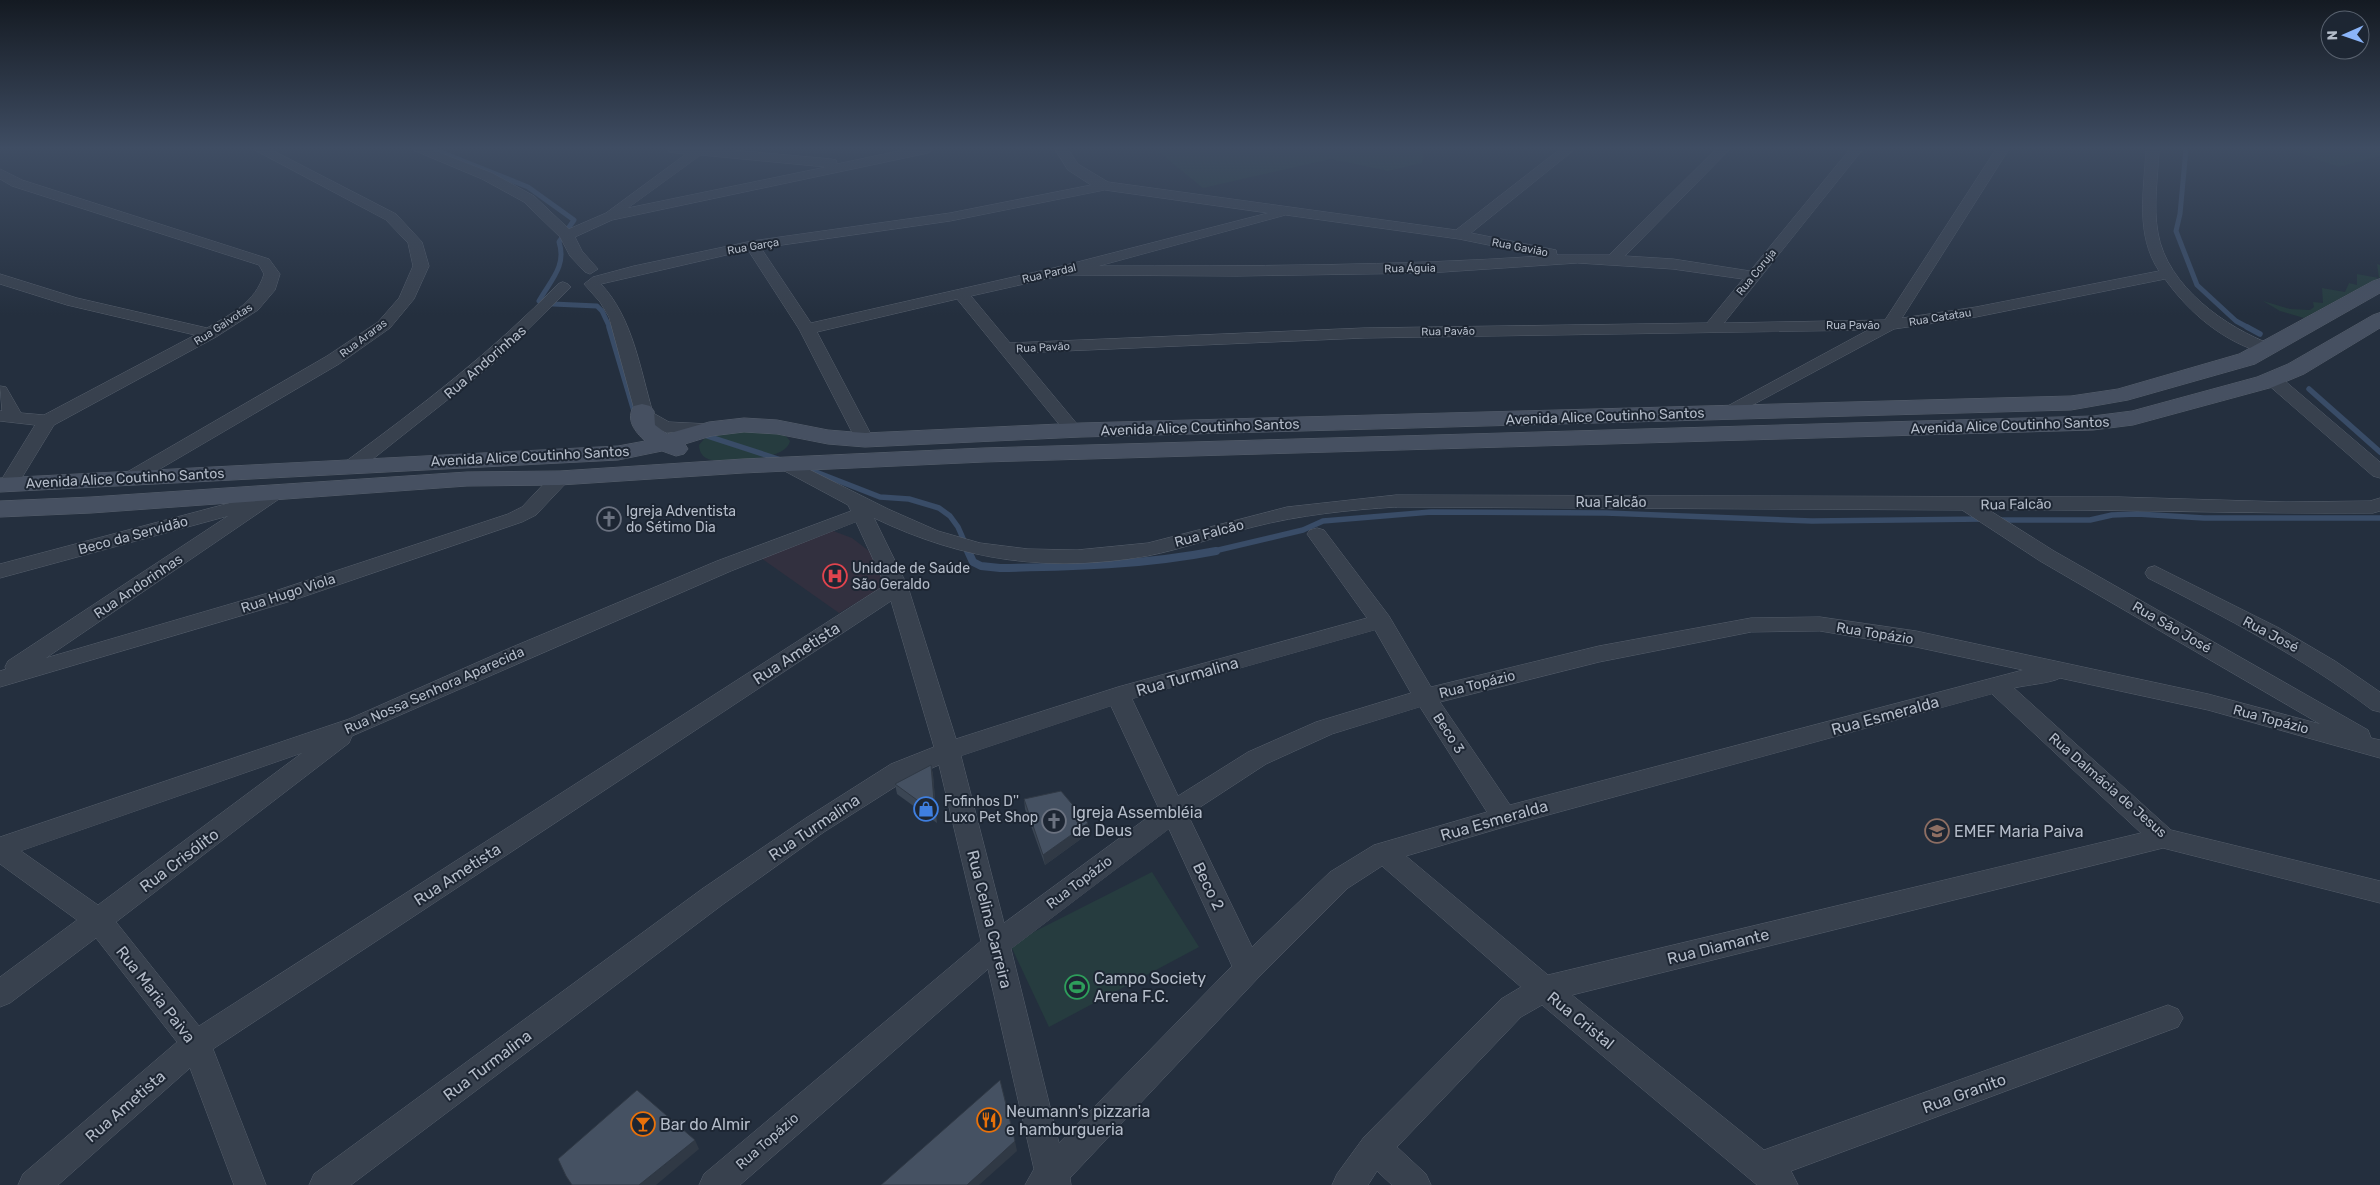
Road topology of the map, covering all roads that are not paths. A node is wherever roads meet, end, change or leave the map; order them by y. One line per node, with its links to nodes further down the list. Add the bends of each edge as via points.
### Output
1 (84, 204): 33 (street, Rua Gaivotas, via 264,262 272,274 267,290 252,308)
2 (366, 204): 53 (street, Rua Araras, via 391,217 415,242 421,266 406,299 384,324 333,360)
3 (535, 204): 15 (street)
4 (626, 204): 14 (street)
5 (671, 204): 14 (street)
6 (1014, 204): 17 (street, Rua Garça, via 950,217)
7 (1235, 204): 13 (street, Rua Gavião)
8 (1498, 204): 16 (street)
9 (1669, 204): 20 (street)
10 (1812, 204): 24 (street, Rua Coruja)
11 (1967, 204): 30 (street)
12 (2152, 204): 22 (street, via 2151,234 2159,258)
13 (1290, 212): 16 (street, Rua Gavião); 21 (street, Rua Pardal)
14 (608, 218): 15 (street)
15 (567, 234): 18 (street)
16 (1459, 235): 19 (street, Rua Gavião)
17 (752, 245): 23 (street, Rua Garça); 32 (street)
18 (575, 253): 23 (street); 25 (street, Rua Andorinhas)
19 (1578, 258): 20 (street, Rua Águia); 21 (street, Rua Águia, via 1428,268)
20 (1614, 259): 24 (street, Rua Águia)
21 (1064, 270): 28 (street, Rua Pardal)
22 (2169, 274): 30 (street, Rua Catatau, via 1976,312); 35 (street, via 2220,325)
23 (594, 276): 25 (street, Rua Garça, via 577,288); 40 (street, via 617,317)
24 (1754, 276): 31 (street, Rua Coruja)
25 (566, 277): 50 (street, Rua Andorinhas, via 529,324 459,386)
26 (0, 279): 33 (street, via 73,302)
27 (2380, 285): 35 (main road, Avenida Alice Coutinho Santos)
28 (960, 293): 32 (street, Rua Pardal); 34 (street)
29 (2380, 319): 36 (main road, Avenida Alice Coutinho Santos, via 2296,369)
30 (1890, 325): 31 (street, Rua Pavão); 38 (street, Rua Catatau)
31 (1713, 326): 34 (street, Rua Pavão, via 1364,333)
32 (807, 329): 45 (street)
33 (210, 334): 41 (street, Rua Gaivotas)
34 (1006, 348): 44 (street)
35 (2267, 349): 38 (main road, Avenida Alice Coutinho Santos, via 2231,365 2088,402)
36 (2272, 379): 48 (main road, Avenida Alice Coutinho Santos, via 2142,416 2093,423 1081,451); 51 (street)
37 (0, 391): 39 (street)
38 (1730, 412): 44 (main road, Avenida Alice Coutinho Santos)
39 (6, 415): 41 (street)
40 (641, 418): 42 (street, via 665,427); 46 (main road, via 650,433); 47 (main road, via 639,435)
41 (47, 421): 54 (street)
42 (709, 429): 43 (main road, Avenida Alice Coutinho Santos, via 744,425); 46 (main road, Avenida Alice Coutinho Santos); 49 (main road, via 701,433 694,443 692,452)
43 (797, 430): 45 (main road, Avenida Alice Coutinho Santos); 48 (main road, via 802,440 801,447)
44 (1073, 430): 45 (main road, Avenida Alice Coutinho Santos)
45 (865, 440)
46 (664, 442): 47 (main road, Avenida Alice Coutinho Santos); 49 (main road)
47 (618, 452): 50 (main road, Avenida Alice Coutinho Santos)
48 (786, 464): 49 (main road, Avenida Alice Coutinho Santos); 58 (street, Rua Falcão)
49 (700, 465): 52 (main road, Avenida Alice Coutinho Santos)
50 (352, 466): 53 (main road, Avenida Alice Coutinho Santos)
51 (2380, 472)
52 (560, 478): 55 (main road, Avenida Alice Coutinho Santos, via 467,480); 66 (street, Rua Hugo Viola, via 529,511 515,518 283,596)
53 (129, 479): 54 (main road, Avenida Alice Coutinho Santos)
54 (4, 485)
55 (270, 496): 59 (main road, Avenida Alice Coutinho Santos); 61 (street, Beco da Servidão); 66 (street, Rua Andorinhas)
56 (1966, 504): 57 (street, Rua Falcão, via 2118,503 2286,508 2373,507); 58 (street, Rua Falcão, via 1388,502 1330,506 1276,515 1151,548 1095,555 1010,553 958,544); 72 (street, Rua São José, via 2047,556)
57 (2380, 504)
58 (858, 508): 63 (street, Rua Celina Carreira); 71 (street, Rua Nossa Senhora Aparecida, via 830,524 527,649)
59 (0, 509)
60 (1317, 534): 64 (street, Beco 3)
61 (0, 571)
62 (2155, 574): 70 (street, Rua José, via 2304,651 2349,679)
63 (897, 587): 73 (street, Rua Celina Carreira); 86 (street, Rua Ametista)
64 (1381, 621): 68 (street, Rua Turmalina); 69 (street, Beco 3)
65 (2069, 674): 67 (street, Rua Esmeralda, via 2034,675); 69 (street, Rua Topázio, via 1916,639 1859,630 1820,624 1751,625 1599,654); 72 (street, Rua Topázio, via 2208,702)
66 (0, 679)
67 (1996, 685): 75 (street, Rua Esmeralda); 76 (street, Rua Dalmácia de Jesus)
68 (1118, 696): 73 (street, Rua Turmalina); 74 (street, Beco 2)
69 (1425, 696): 74 (street, Rua Topázio, via 1324,728 1257,758); 75 (street, Beco 3)
70 (2380, 704)
71 (357, 725): 77 (street, Rua Nossa Senhora Aparecida); 80 (street, Rua Crisólito)
72 (2380, 748)
73 (948, 751): 81 (street, Rua Celina Carreira); 92 (street, Rua Turmalina, via 900,772 815,825 712,897)
74 (1173, 812): 81 (street, Rua Topázio); 82 (street, Beco 2)
75 (1504, 817): 78 (street, Rua Esmeralda)
76 (2163, 838): 79 (street, Rua Dalmácia de Jesus); 83 (street, Rua Diamante)
77 (0, 849): 80 (street, Rua Maria Paiva)
78 (1383, 852): 82 (street, Rua Esmeralda, via 1339,880); 83 (street, Rua Cristal)
79 (2380, 892)
80 (98, 920): 84 (street, Rua Crisólito); 86 (street, Rua Maria Paiva)
81 (997, 944): 89 (street, Rua Celina Carreira); 93 (street, Rua Topázio)
82 (1248, 969): 89 (street, Rua Esmeralda)
83 (1544, 989): 87 (street, Rua Diamante, via 1511,1008); 88 (street, Rua Cristal)
84 (0, 994)
85 (2168, 1018): 88 (street, Rua Granito)
86 (196, 1044): 90 (street, Rua Ametista); 91 (street, Rua Maria Paiva)
87 (1375, 1148): 94 (street, Rua Diamante); 95 (street)
88 (1771, 1176)
89 (1050, 1182)
90 (34, 1185)
91 (250, 1185)
92 (325, 1185)
93 (716, 1185)
94 (1348, 1185)
95 (1415, 1185)

